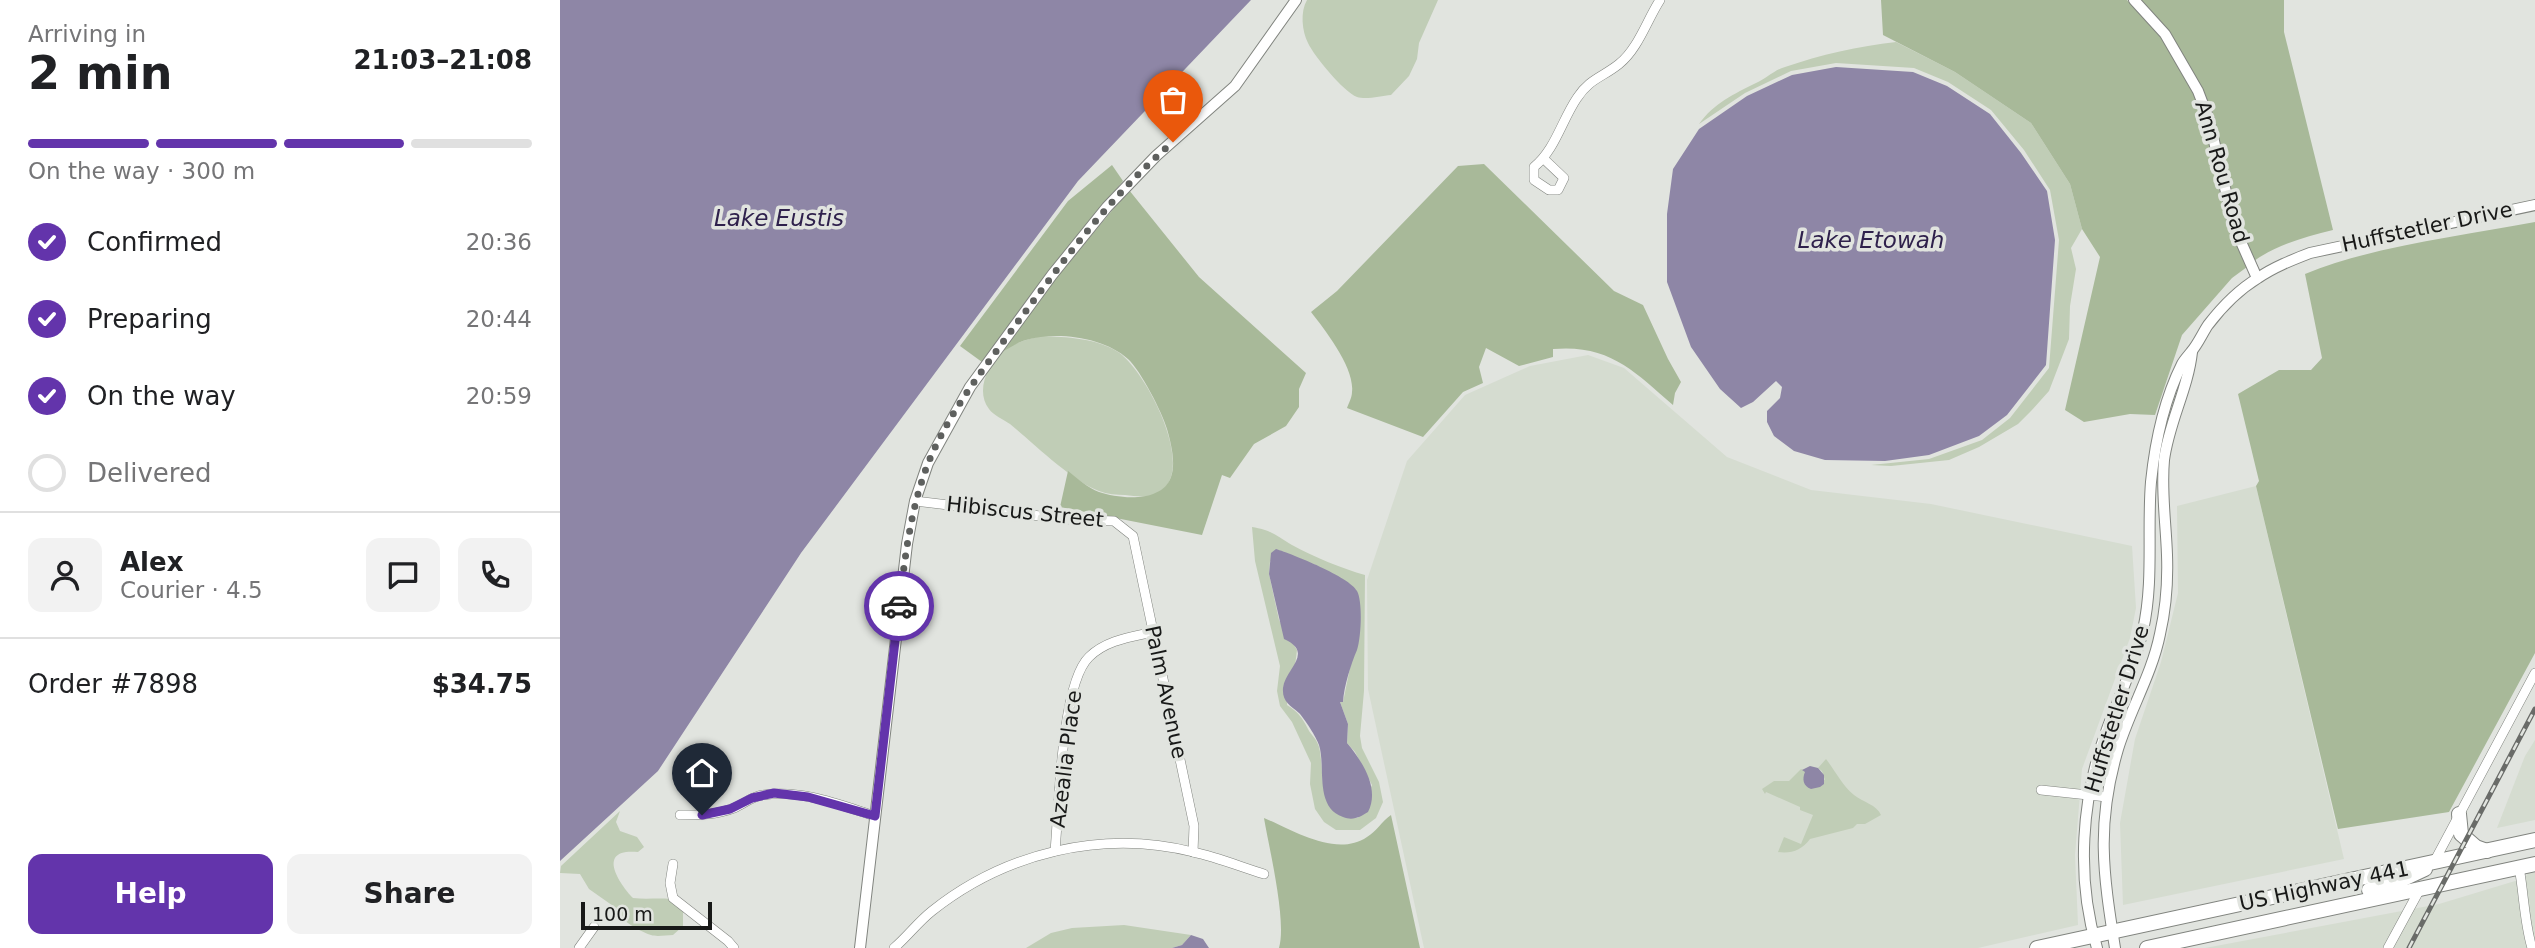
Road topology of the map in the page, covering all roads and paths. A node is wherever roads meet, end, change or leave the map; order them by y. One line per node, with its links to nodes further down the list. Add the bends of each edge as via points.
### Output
1 (1296, 0): 8 (street, via 1235,86 1126,185 1052,275 970,387 929,463)
2 (1660, 0): 4 (street, via 1620,64 1590,82 1577,98)
3 (2134, 0): 6 (street, Ann Rou Road, via 2165,34 2198,91 2234,226)
4 (1544, 159)
5 (2535, 205): 6 (street, Huffstetler Drive, via 2310,253)
6 (2257, 278): 7 (street, Huffstetler Drive, via 2210,323)
7 (2192, 352): 13 (street, Huffstetler Drive, via 2182,362 2170,396 2155,457 2150,579 2143,629 2093,772); 14 (street, Huffstetler Drive, via 2165,459 2167,556 2160,639 2119,748)
8 (915, 501): 9 (street, Hibiscus Street, via 1105,520); 17 (street)
9 (1130, 533): 10 (street, Palm Avenue)
10 (1153, 632): 19 (street, Azealia Place, via 1096,651 1075,678); 21 (street, Palm Avenue, via 1194,826)
11 (2535, 673): 15 (street)
12 (2041, 790): 13 (street)
13 (2090, 795): 14 (street); 31 (street, Huffstetler Drive, via 2085,872)
14 (2106, 797): 30 (street, Huffstetler Drive, via 2103,870)
15 (2459, 814): 20 (main road, via 2466,840); 22 (street)
16 (680, 815): 17 (street, via 720,812 774,793 808,797)
17 (875, 816): 34 (street)
18 (2535, 840): 20 (main road, US Highway 441)
19 (1055, 850): 21 (street, via 1135,844); 35 (street, via 978,880 932,911)
20 (2487, 851): 22 (main road, US Highway 441)
21 (1193, 852): 26 (street)
22 (2434, 862): 28 (main road, via 2402,881 2321,901); 30 (main road, US Highway 441)
23 (673, 864): 33 (street, via 673,898)
24 (2535, 864): 25 (main road)
25 (2519, 867): 27 (main road); 40 (street)
26 (1264, 874)
27 (2420, 889): 28 (main road); 39 (street)
28 (2289, 917): 38 (main road)
29 (594, 927): 32 (street)
30 (2112, 932): 31 (main road, US Highway 441); 37 (street, Huffstetler Drive)
31 (2096, 942): 36 (main road, US Highway 441)
32 (579, 948)
33 (734, 948)
34 (860, 948)
35 (894, 948)
36 (2036, 948)
37 (2115, 948)
38 (2147, 948)
39 (2388, 948)
40 (2532, 948)

